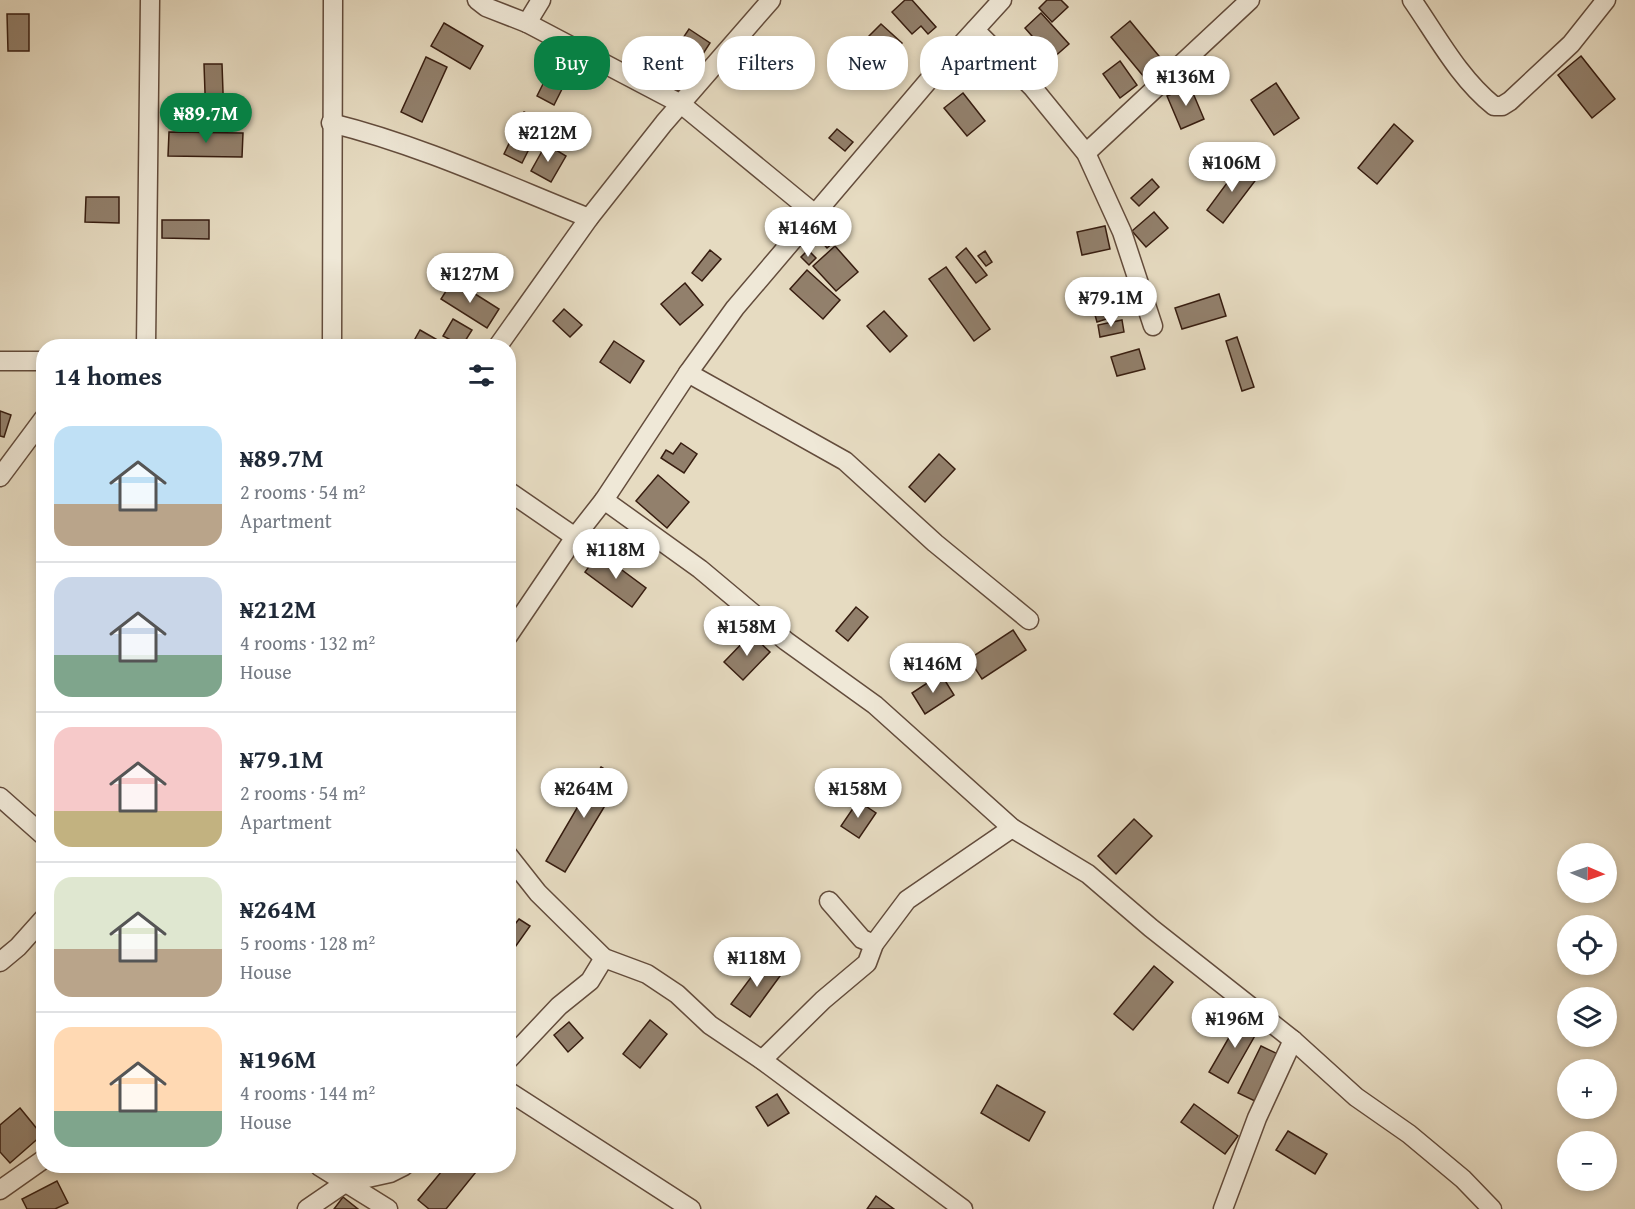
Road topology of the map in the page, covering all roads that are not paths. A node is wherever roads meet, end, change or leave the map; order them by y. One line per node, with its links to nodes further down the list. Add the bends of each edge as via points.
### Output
1 (150, 0): 18 (street)
2 (333, 0): 13 (street)
3 (477, 0): 10 (street)
4 (541, 0): 10 (street)
5 (771, 0): 12 (street)
6 (1002, 0): 11 (street)
7 (1250, 0): 14 (street)
8 (1412, 0): 9 (street, via 1460,70 1494,106 1502,106 1571,44)
9 (1606, 0)
10 (527, 23): 12 (street)
11 (975, 30): 14 (street, via 1033,87); 15 (street)
12 (681, 104): 15 (street); 16 (street)
13 (331, 123): 16 (street, via 441,158); 19 (street)
14 (1086, 153): 17 (street, via 1122,232)
15 (815, 214): 23 (street, via 735,308)
16 (589, 218): 20 (street)
17 (1153, 326)
18 (146, 339)
19 (332, 339)
20 (503, 339)
21 (0, 361): 22 (street)
22 (36, 361)
23 (688, 373): 27 (street); 29 (street, via 845,461 934,543)
24 (36, 429): 25 (street)
25 (0, 477)
26 (516, 496): 28 (street)
27 (604, 500): 28 (street); 32 (street, via 700,568 786,641 875,705)
28 (575, 537): 30 (street)
29 (1029, 620)
30 (516, 624)
31 (0, 797): 33 (street)
32 (1012, 828): 37 (street, via 907,900); 40 (street, via 1088,874)
33 (36, 829)
34 (516, 865): 38 (street, via 538,893)
35 (829, 901): 37 (street, via 862,939)
36 (36, 927): 39 (street)
37 (874, 944): 42 (street, via 867,963)
38 (604, 958): 41 (street, via 590,981 559,1006); 42 (street, via 647,974 677,994 710,1025)
39 (0, 962)
40 (1293, 1040): 53 (street, via 1257,1118); 54 (street, via 1356,1097 1463,1179)
41 (516, 1052)
42 (762, 1060): 52 (street)
43 (516, 1096): 51 (street)
44 (36, 1165): 48 (street)
45 (330, 1173): 47 (street)
46 (390, 1173): 47 (street)
47 (345, 1183): 49 (street); 50 (street)
48 (0, 1190)
49 (307, 1209)
50 (388, 1209)
51 (691, 1209)
52 (963, 1209)
53 (1223, 1209)
54 (1492, 1209)

